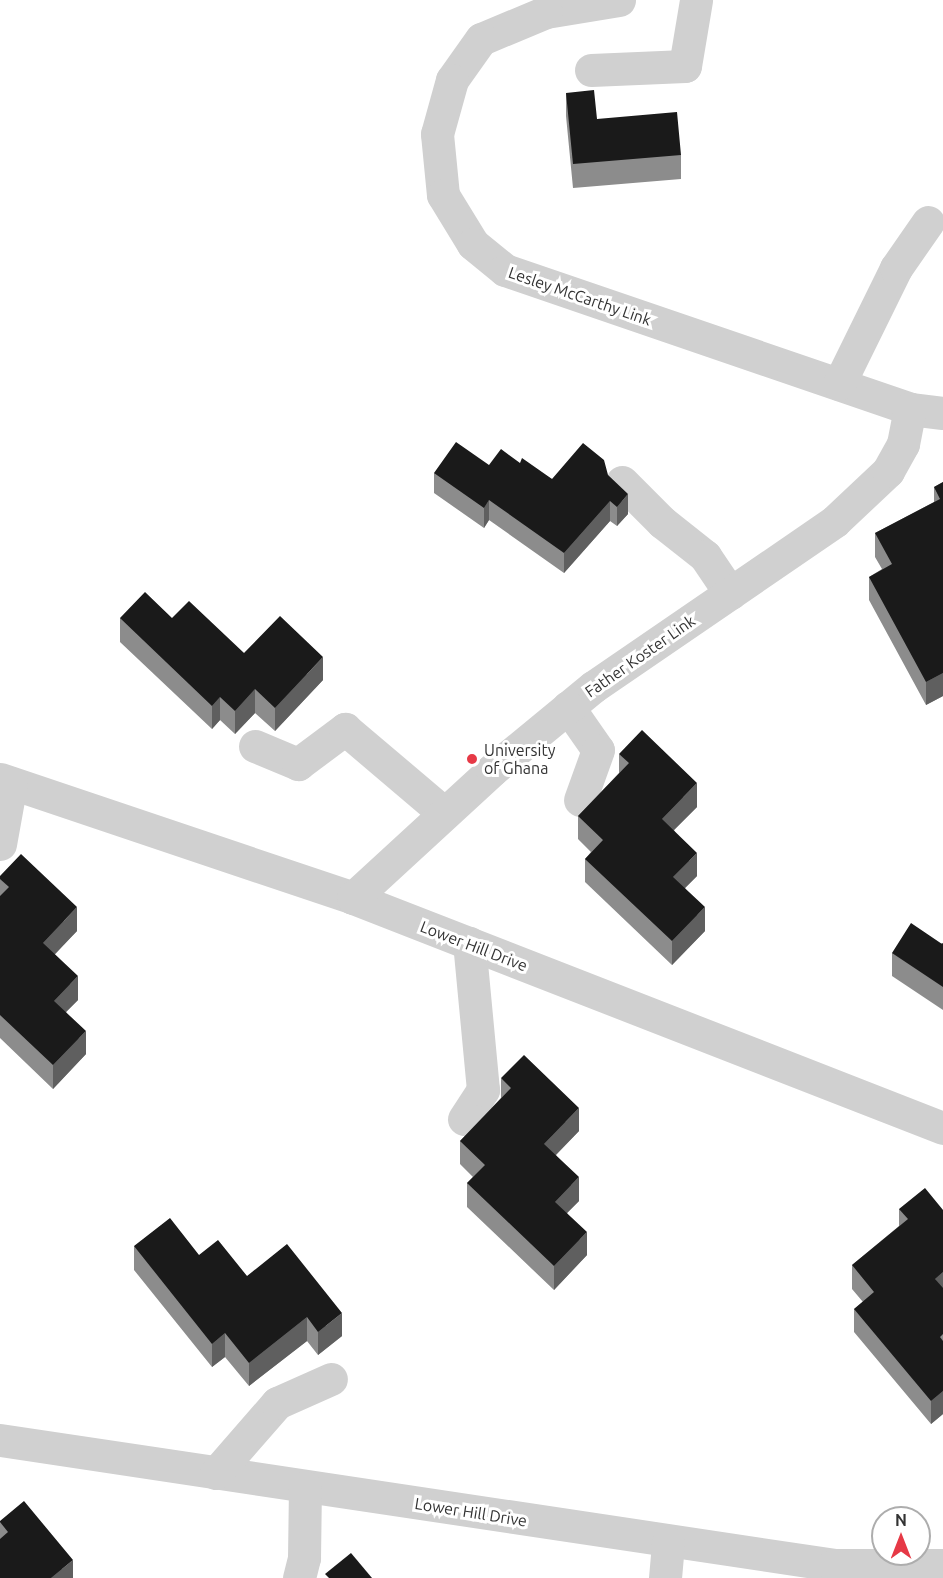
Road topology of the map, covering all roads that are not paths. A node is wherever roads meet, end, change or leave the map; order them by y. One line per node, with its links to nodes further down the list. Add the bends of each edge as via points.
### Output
1 (618, 0): 5 (street, Lesley McCarthy Link, via 546,12 481,39 452,80 437,134 443,195 473,244 505,270)
2 (696, 0): 3 (street, via 685,66)
3 (591, 70)
4 (928, 222): 5 (street, via 896,268)
5 (839, 384): 6 (street, Lesley McCarthy Link)
6 (910, 409): 7 (street, Lesley McCarthy Link); 9 (street, Father Koster Link, via 903,444 888,471 835,520)
7 (943, 413)
8 (621, 482): 9 (street, via 705,556)
9 (730, 593): 10 (street, Father Koster Link)
10 (568, 707): 13 (street, via 598,750); 14 (street, Father Koster Link)
11 (255, 746): 14 (street, via 298,764 345,729)
12 (5, 781): 15 (street); 16 (street, Lower Hill Drive)
13 (580, 800)
14 (444, 813): 16 (street, Father Koster Link)
15 (0, 844)
16 (352, 898): 17 (street, Lower Hill Drive)
17 (469, 944): 18 (street, via 483,1090); 19 (street, Lower Hill Drive)
18 (464, 1119)
19 (943, 1128)
20 (332, 1379): 22 (street, via 277,1403)
21 (0, 1440): 22 (street, Lower Hill Drive)
22 (216, 1473): 23 (street, Lower Hill Drive)
23 (305, 1487): 24 (street, Lower Hill Drive); 26 (street, via 304,1558)
24 (668, 1543): 25 (street, Lower Hill Drive, via 834,1565); 27 (street)
25 (943, 1565)
26 (298, 1578)
27 (665, 1578)

